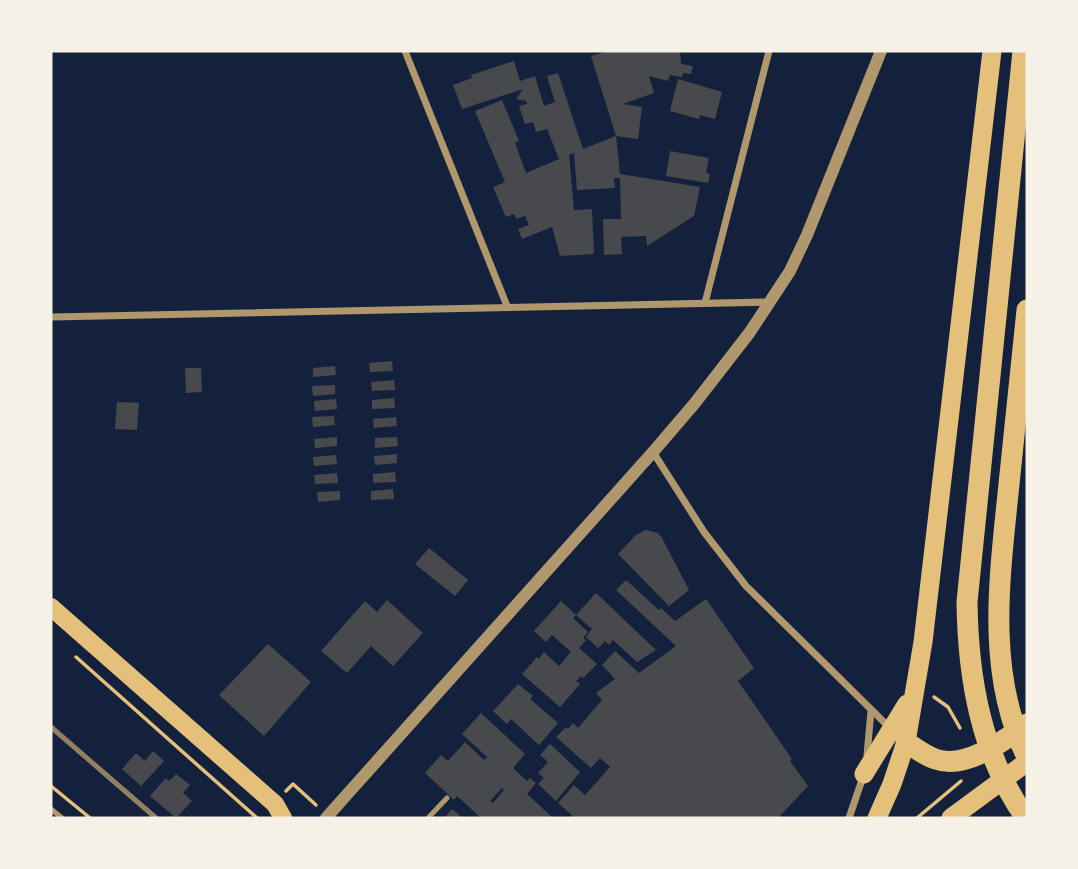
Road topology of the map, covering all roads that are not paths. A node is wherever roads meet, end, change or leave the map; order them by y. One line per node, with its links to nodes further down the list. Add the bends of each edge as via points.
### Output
1 (405, 51): 8 (street)
2 (769, 51): 7 (street)
3 (881, 51): 6 (street, via 807,235)
4 (992, 51): 15 (highway, via 934,552 915,688)
5 (1023, 51): 28 (highway, via 967,602 970,667 985,734 995,763)
6 (771, 302): 7 (street); 11 (street, via 704,393)
7 (705, 303): 8 (street)
8 (507, 306): 10 (street)
9 (1027, 310): 16 (highway, via 998,631 1006,693)
10 (51, 317)
11 (653, 452): 13 (street, via 723,559); 21 (street)
12 (51, 607): 23 (main road, via 275,804)
13 (872, 711): 15 (street); 18 (street)
14 (1027, 724): 15 (highway, via 964,760 951,762 936,760)
15 (899, 736): 18 (highway); 26 (highway, via 892,784)
16 (1027, 757)
17 (1027, 762): 27 (highway)
18 (864, 774): 25 (street)
19 (447, 798): 24 (lane)
20 (51, 809): 22 (lane)
21 (327, 817)
22 (62, 818)
23 (283, 818)
24 (428, 818)
25 (849, 818)
26 (877, 818)
27 (951, 818)
28 (1026, 818)

